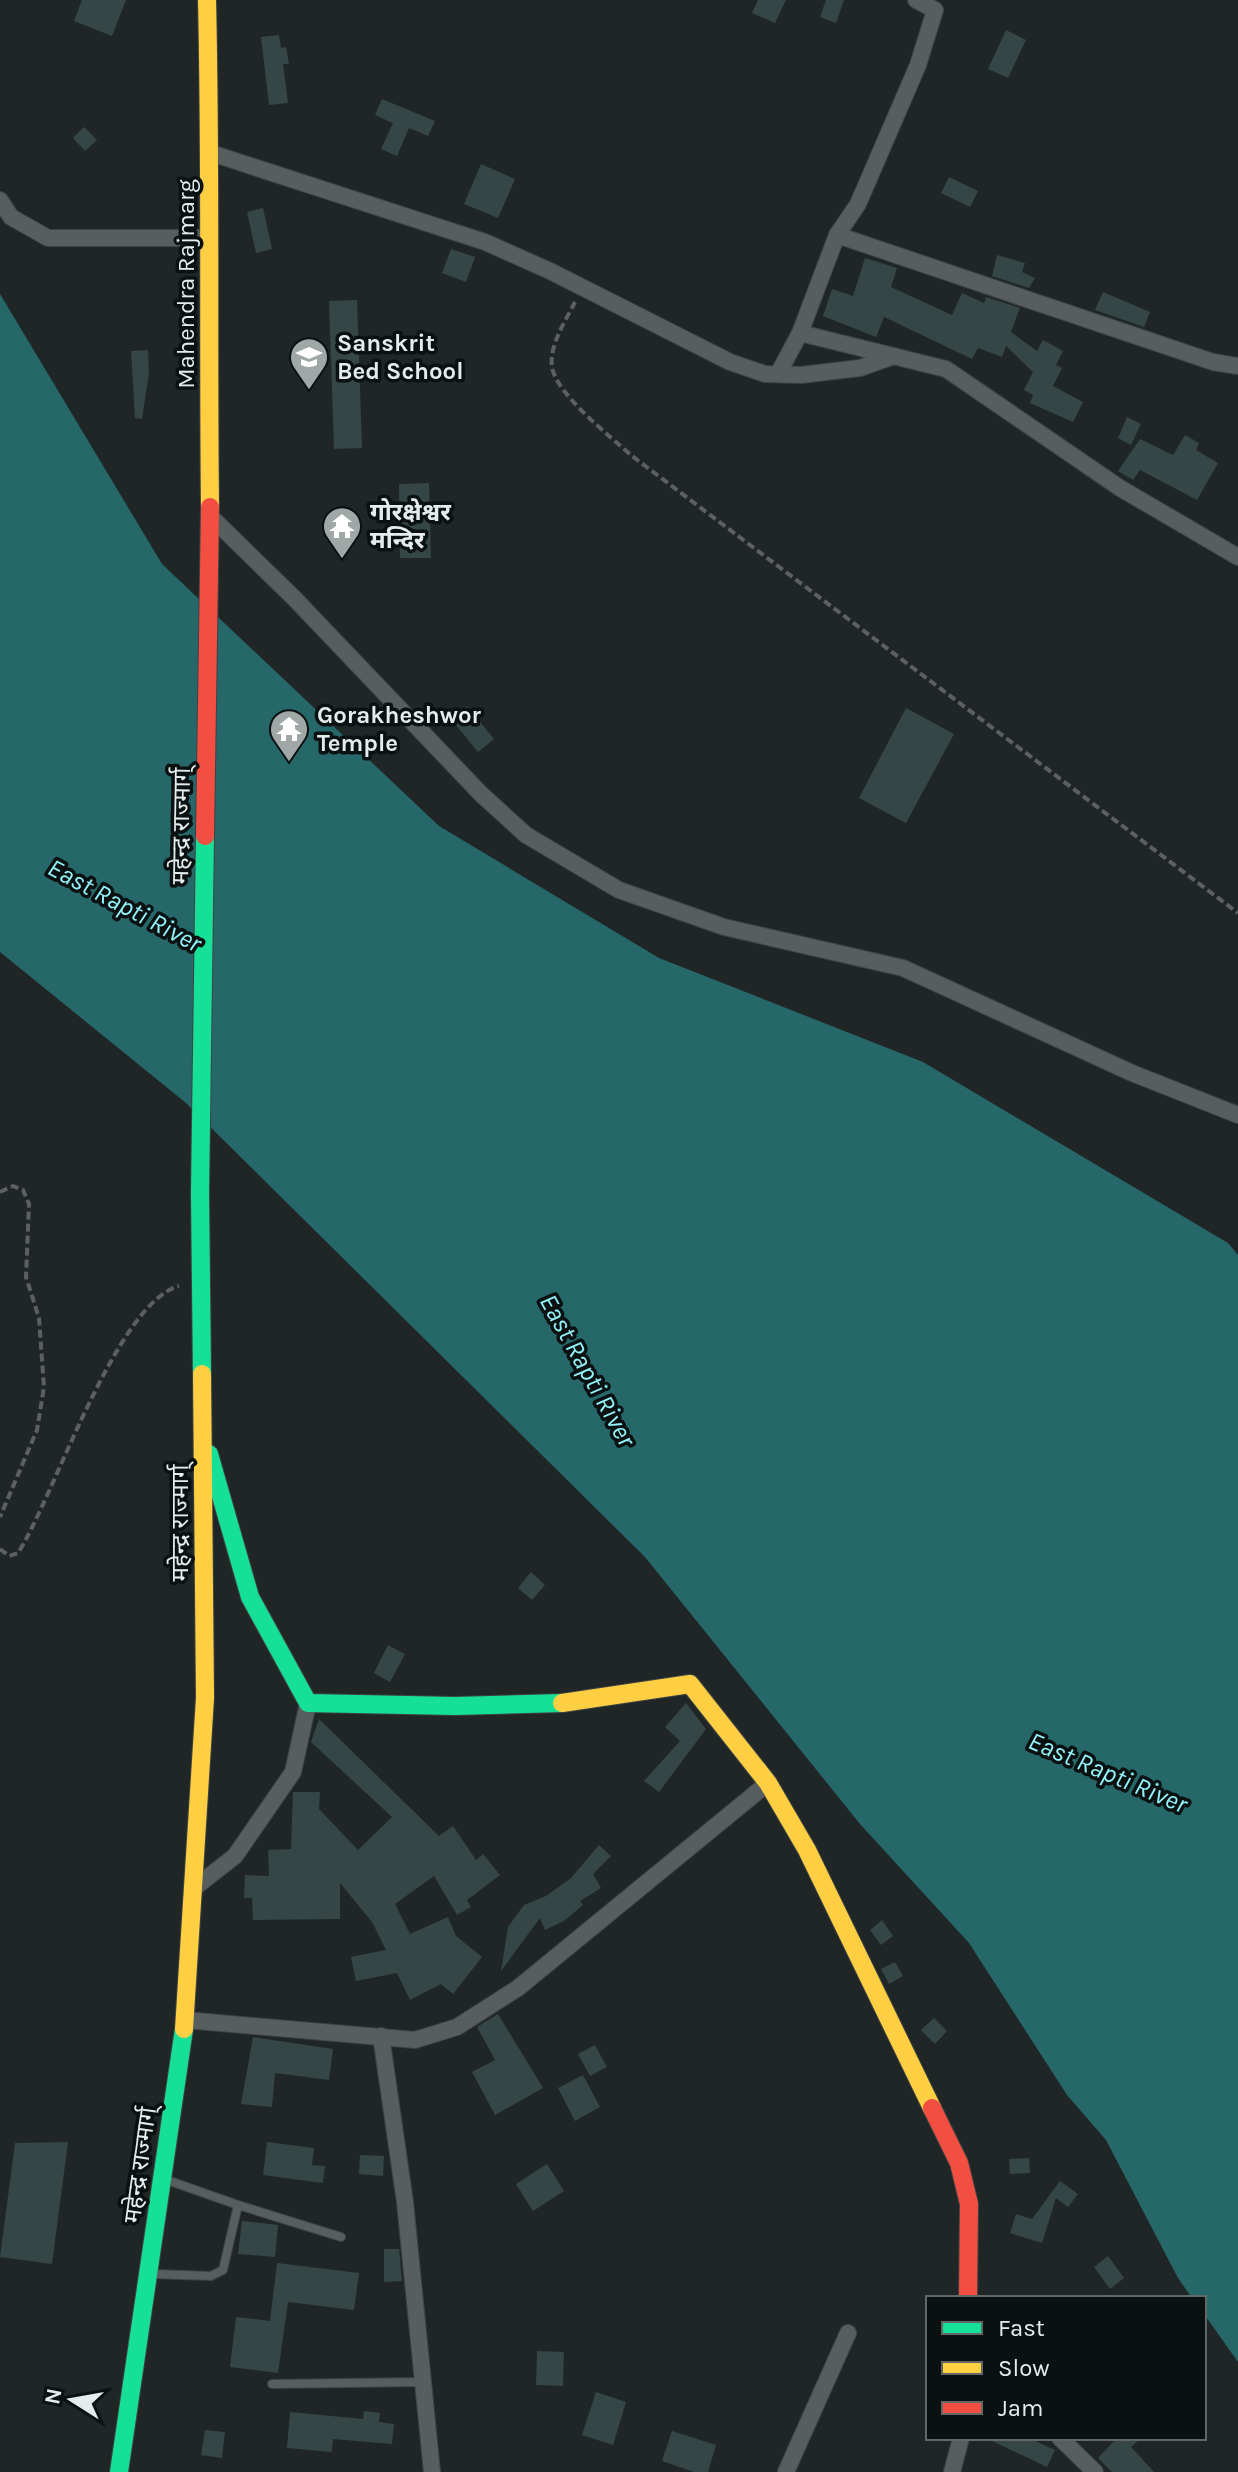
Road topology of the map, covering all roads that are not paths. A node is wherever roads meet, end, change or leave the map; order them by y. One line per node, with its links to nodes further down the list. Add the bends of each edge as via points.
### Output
1 (207, 0): 3 (main road, Mahendra Rajmarg)
2 (916, 0): 5 (street, via 935,10 918,65 858,204)
3 (211, 153): 6 (main road, Mahendra Rajmarg); 10 (street, via 485,242 730,362)
4 (0, 200): 6 (street, via 11,217 48,238)
5 (837, 235): 7 (street); 9 (street)
6 (207, 238): 11 (main road, Mahendra Rajmarg)
7 (800, 333): 8 (street); 10 (street)
8 (894, 356): 10 (street, via 860,368); 12 (street, via 946,369 1120,488)
9 (1238, 366)
10 (778, 374)
11 (210, 516): 13 (main road, Mahendra Rajmarg); 14 (street, via 481,794 526,835 619,890 724,927 903,968 1132,1073)
12 (1238, 557)
13 (209, 568): 15 (main road, महेन्द्र राज्मार्ग्, via 200,1193)
14 (1238, 1115)
15 (204, 1438): 16 (main road, via 250,1597); 18 (main road, महेन्द्र राज्मार्ग्, via 205,1698)
16 (308, 1703): 17 (main road, via 568,1703 690,1684); 18 (street, via 293,1772 235,1856)
17 (768, 1783): 20 (street, via 518,1988 457,2027 415,2040); 25 (main road, via 807,1850 959,2163 969,2204)
18 (194, 1888): 19 (main road, महेन्द्र राज्मार्ग्)
19 (185, 2020): 20 (street); 21 (main road, महेन्द्र राज्मार्ग्)
20 (381, 2036): 27 (street)
21 (162, 2178): 22 (lane); 24 (main road, महेन्द्र राज्मार्ग्)
22 (238, 2205): 23 (lane); 24 (lane, via 223,2270 211,2276)
23 (341, 2237)
24 (148, 2274): 31 (main road, महेन्द्र राज्मार्ग्)
25 (968, 2296)
26 (848, 2333): 33 (street)
27 (423, 2382): 28 (lane); 32 (street)
28 (272, 2384)
29 (960, 2440): 34 (street)
30 (1062, 2440): 35 (street)
31 (119, 2472)
32 (432, 2472)
33 (786, 2472)
34 (952, 2472)
35 (1095, 2472)

